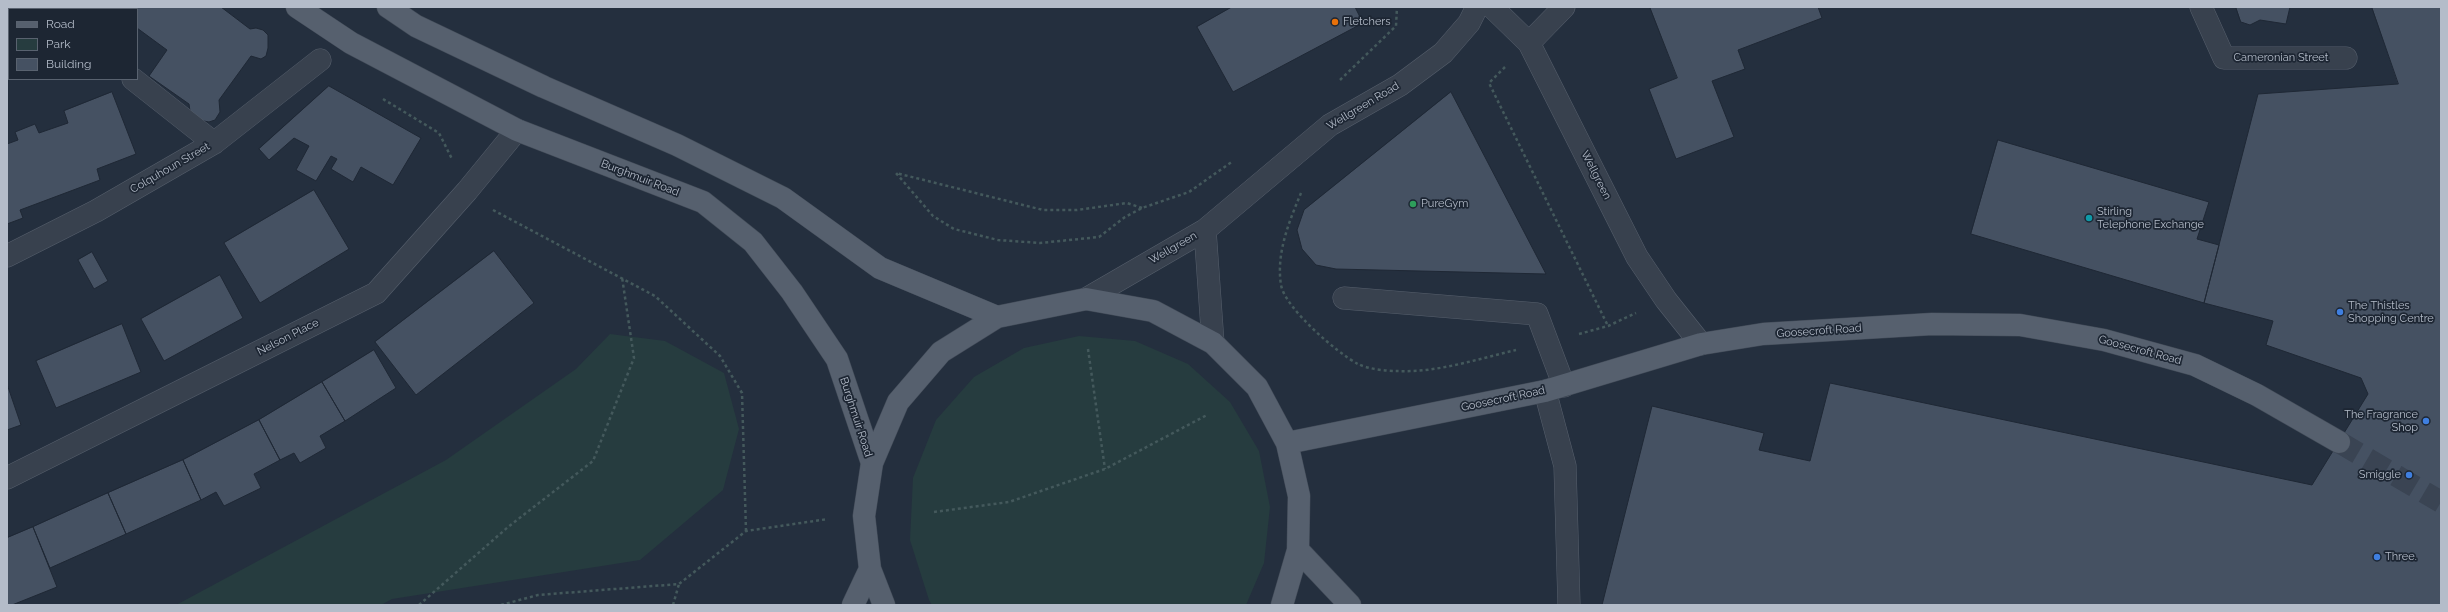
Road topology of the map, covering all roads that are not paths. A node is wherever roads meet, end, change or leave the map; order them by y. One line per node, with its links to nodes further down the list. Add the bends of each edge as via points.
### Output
1 (297, 7): 11 (main road, Burghmuir Road, via 351,43)
2 (388, 7): 17 (main road, via 423,30 544,87 677,145 783,198 880,268)
3 (1477, 7): 13 (street, Wellgreen Road, via 1469,23 1443,53 1400,85 1330,125)
4 (1492, 7): 7 (street, Wellgreen)
5 (1564, 7): 7 (street)
6 (2201, 7): 8 (street, Cameronian Street, via 2224,58)
7 (1530, 43): 19 (street, Wellgreen, via 1637,257 1666,300)
8 (2346, 58)
9 (320, 60): 12 (street, Colquhoun Street)
10 (134, 80): 12 (street)
11 (517, 130): 23 (main road, Burghmuir Road, via 703,202 753,242 792,292 837,359); 24 (street, Nelson Place, via 467,191 376,293)
12 (214, 143): 14 (street, Colquhoun Street, via 96,211)
13 (1205, 230): 16 (street, Wellgreen); 18 (street, Wellgreen)
14 (7, 256)
15 (1344, 298): 20 (street, via 1537,314 1547,343)
16 (1086, 299): 17 (main road); 18 (main road, via 1153,311)
17 (997, 317): 23 (main road, via 941,352 931,363 898,402)
18 (1213, 343): 22 (main road, via 1258,387)
19 (1701, 344): 20 (main road, Goosecroft Road); 21 (main road, Goosecroft Road, via 1763,334 1917,324 2020,325 2104,340 2195,365 2257,395)
20 (1554, 388): 22 (main road, Goosecroft Road); 31 (street, via 1565,466)
21 (2339, 442)
22 (1287, 443): 25 (main road, via 1299,496)
23 (872, 463): 26 (main road, via 864,516)
24 (7, 478)
25 (1298, 550): 29 (main road); 30 (main road)
26 (870, 569): 27 (main road); 28 (main road)
27 (853, 605)
28 (884, 605)
29 (1282, 605)
30 (1350, 605)
31 (1569, 605)

